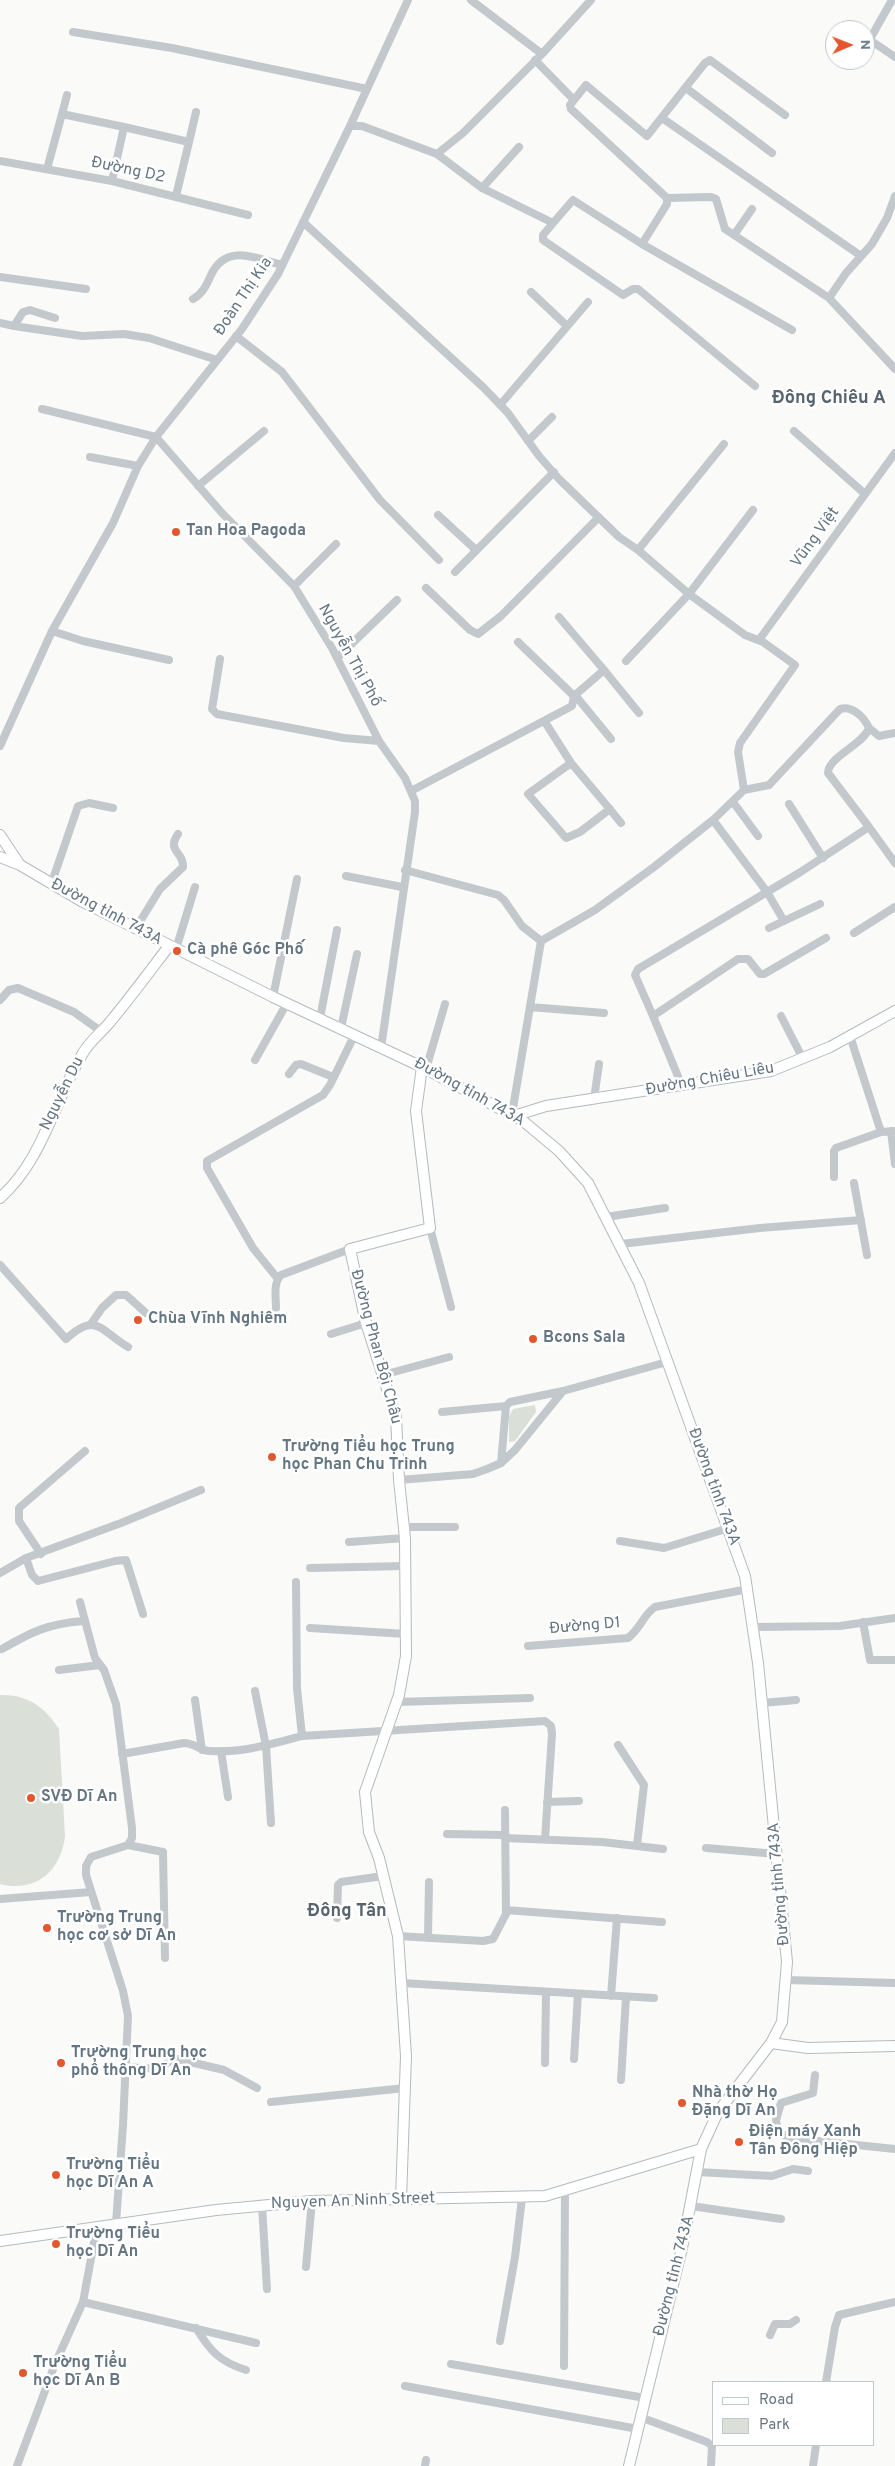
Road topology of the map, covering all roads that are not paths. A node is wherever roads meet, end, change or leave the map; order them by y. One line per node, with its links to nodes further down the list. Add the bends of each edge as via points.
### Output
1 (398, 0): 4 (street)
2 (471, 0): 9 (street)
3 (591, 0): 9 (street)
4 (408, 1): 13 (street, Đoàn Thị Kia)
5 (892, 3): 7 (street)
6 (74, 32): 13 (street, via 172,48)
7 (875, 32)
8 (875, 43): 10 (street)
9 (542, 54): 11 (street)
10 (895, 57)
11 (536, 60): 15 (street); 25 (street, via 463,134)
12 (686, 88): 18 (street, via 710,60); 19 (street); 24 (street)
13 (367, 89): 20 (street, Đoàn Thị Kia)
14 (67, 95): 17 (street)
15 (574, 100): 19 (street, via 586,85 647,136); 32 (street, via 571,109)
16 (196, 112): 22 (street)
17 (62, 114): 21 (street); 27 (street)
18 (785, 115)
19 (662, 118): 39 (street)
20 (350, 126): 25 (street, via 362,126); 35 (street, Đoàn Thị Kia)
21 (124, 127): 22 (street); 28 (street)
22 (189, 142): 30 (street)
23 (519, 147): 29 (street)
24 (772, 152)
25 (437, 154): 29 (street)
26 (0, 161): 27 (street, Đường D2)
27 (47, 169): 28 (street, Đường D2)
28 (112, 181): 30 (street, Đường D2)
29 (482, 188): 36 (street)
30 (176, 196): 34 (street, Đường D2)
31 (895, 196): 39 (street, via 887,218)
32 (667, 198): 37 (street, via 714,198 719,203 722,224); 38 (street, via 667,204)
33 (752, 209): 37 (street)
34 (248, 215)
35 (303, 222): 40 (street, Đoàn Thị Kia); 56 (street)
36 (553, 223): 38 (street, via 573,200); 55 (street, via 543,235 544,240 623,294 638,289)
37 (734, 235): 44 (street)
38 (642, 244): 51 (street)
39 (861, 256): 44 (street)
40 (282, 265): 45 (street, via 239,254 231,255 217,263 202,294); 52 (street, Đoàn Thị Kia)
41 (0, 277): 42 (street)
42 (86, 289)
43 (530, 292): 50 (street)
44 (829, 298): 54 (street)
45 (193, 299)
46 (588, 302): 50 (street)
47 (55, 318): 49 (street, via 30,310 23,312)
48 (0, 322): 49 (street)
49 (14, 326): 53 (street, via 82,336 124,334 149,338)
50 (567, 326): 56 (street)
51 (792, 330)
52 (236, 336): 53 (street, Đoàn Thị Kia); 76 (street, via 282,372 380,500)
53 (217, 360): 61 (street, Đoàn Thị Kia)
54 (895, 369)
55 (755, 386)
56 (500, 405): 62 (street)
57 (42, 409): 61 (street)
58 (552, 416): 62 (street)
59 (264, 431): 68 (street)
60 (794, 431): 69 (street)
61 (156, 437): 66 (street, Đoàn Thị Kia); 68 (street, Nguyễn Thị Phố)
62 (528, 441): 67 (street)
63 (724, 444): 75 (street)
64 (895, 453): 69 (street, Vũng Việt)
65 (90, 457): 66 (street)
66 (138, 466): 83 (street, Đoàn Thị Kia, via 113,523)
67 (554, 472): 72 (street); 74 (street)
68 (198, 486): 78 (street, Nguyễn Thị Phố)
69 (865, 494): 84 (street, Vũng Việt)
70 (753, 510): 80 (street)
71 (438, 515): 74 (street)
72 (598, 518): 75 (street); 79 (street, via 501,616 478,634)
73 (336, 544): 78 (street)
74 (476, 550): 77 (street)
75 (638, 550): 80 (street)
76 (439, 560)
77 (455, 572)
78 (294, 586): 86 (street, Nguyễn Thị Phố)
79 (426, 588)
80 (689, 594): 84 (street, via 745,635); 89 (street)
81 (397, 600): 86 (street)
82 (559, 617): 90 (street)
83 (52, 631): 88 (street, via 83,642); 98 (street, Đoàn Thị Kia)
84 (759, 640): 100 (street, via 795,665 740,742 738,752)
85 (518, 642): 91 (street)
86 (337, 658): 97 (street, Nguyễn Thị Phố)
87 (220, 659): 97 (street, via 212,700 212,709 217,714 344,738)
88 (169, 660)
89 (626, 661)
90 (604, 670): 91 (street); 92 (street)
91 (574, 696): 93 (street, via 572,706); 96 (street)
92 (639, 713)
93 (545, 722): 99 (street); 101 (street)
94 (869, 728): 95 (street, via 881,737); 100 (street, via 850,708 840,709 774,781 763,788); 108 (street, via 866,736 828,768 830,776)
95 (895, 733)
96 (611, 739)
97 (379, 741): 101 (street, Nguyễn Thị Phố)
98 (0, 746)
99 (571, 763): 105 (street); 105 (street, via 528,794 562,836 580,832)
100 (744, 790): 102 (street)
101 (411, 791): 116 (street, Nguyễn Thị Phố, via 415,812)
102 (733, 802): 106 (street); 111 (street)
103 (789, 804): 113 (street)
104 (113, 808): 119 (street, via 89,802 78,806)
105 (610, 809): 107 (street)
106 (713, 820): 122 (street); 131 (street, via 594,910)
107 (621, 823)
108 (869, 828): 113 (street); 114 (street)
109 (178, 834): 126 (street, via 173,847 184,863 183,867 160,889)
110 (0, 835): 115 (main road, Đường tỉnh 743A)
111 (758, 836)
112 (0, 857): 115 (main road)
113 (823, 858): 122 (street)
114 (895, 863)
115 (20, 865): 119 (main road, Đường tỉnh 743A)
116 (405, 870): 120 (street, Nguyễn Thị Phố); 131 (street, via 498,895 522,926)
117 (346, 876): 120 (street)
118 (297, 879): 134 (street)
119 (51, 885): 126 (main road, Đường tỉnh 743A)
120 (402, 887): 148 (street, Nguyễn Thị Phố)
121 (195, 888): 132 (street, Nguyễn Du)
122 (767, 892): 125 (street); 141 (street, via 638,968 635,975)
123 (820, 904): 125 (street)
124 (895, 907): 129 (street)
125 (784, 921): 127 (street)
126 (136, 928): 132 (main road, Đường tỉnh 743A)
127 (769, 928)
128 (337, 930): 143 (street)
129 (854, 933)
130 (826, 938): 141 (street, via 764,974 760,974 748,959 738,959)
131 (541, 941): 138 (street)
132 (172, 948): 134 (main road, Đường tỉnh 743A); 145 (main road, Nguyễn Du)
133 (356, 954): 144 (street)
134 (273, 997): 136 (main road, Đường tỉnh 743A)
135 (0, 1000): 145 (street, via 9,990 18,988 74,1012)
136 (287, 1003): 143 (main road, Đường tỉnh 743A); 150 (street)
137 (445, 1004): 152 (street)
138 (530, 1007): 140 (street); 157 (street)
139 (895, 1011): 147 (main road, Đường Chiêu Liêu)
140 (604, 1013)
141 (652, 1016): 155 (street)
142 (781, 1016): 149 (street)
143 (320, 1018): 144 (main road, Đường tỉnh 743A)
144 (341, 1028): 146 (main road, Đường tỉnh 743A)
145 (102, 1032): 163 (main road, Nguyễn Du, via 80,1057 32,1161)
146 (355, 1034): 148 (main road, Đường tỉnh 743A); 154 (street)
147 (850, 1036): 149 (main road, Đường Chiêu Liêu); 159 (street)
148 (381, 1048): 152 (main road, Đường tỉnh 743A)
149 (803, 1059): 155 (main road, Đường Chiêu Liêu, via 770,1071)
150 (255, 1060)
151 (599, 1064): 156 (street)
152 (424, 1068): 157 (main road, Đường tỉnh 743A); 167 (main road, via 416,1111)
153 (289, 1074): 154 (street, via 301,1064)
154 (333, 1077): 172 (street, via 324,1095 207,1161 207,1168 253,1248)
155 (682, 1086): 156 (main road, Đường Chiêu Liêu)
156 (594, 1099): 157 (main road, Đường Chiêu Liêu)
157 (513, 1115): 165 (main road, Đường tỉnh 743A, via 565,1157 588,1183)
158 (893, 1131): 159 (street); 160 (street)
159 (881, 1132): 161 (street, via 836,1148)
160 (895, 1164)
161 (834, 1178)
162 (854, 1183): 166 (street)
163 (0, 1198)
164 (665, 1208): 165 (street)
165 (606, 1217): 168 (main road, Đường tỉnh 743A)
166 (861, 1220): 168 (street); 170 (street)
167 (430, 1228): 169 (main road, Đường Phan Bội Châu); 173 (street)
168 (620, 1244): 181 (main road, Đường tỉnh 743A, via 639,1283)
169 (350, 1249): 172 (street); 176 (main road, Đường Phan Bội Châu)
170 (867, 1255)
171 (0, 1265): 177 (street, via 66,1339 78,1328)
172 (278, 1279): 174 (street)
173 (451, 1307)
174 (276, 1308)
175 (146, 1313): 177 (street, via 126,1295 116,1295)
176 (366, 1323): 178 (street); 182 (main road, Đường Phan Bội Châu)
177 (91, 1324): 179 (street)
178 (331, 1334)
179 (128, 1347)
180 (450, 1357): 182 (street)
181 (667, 1362): 183 (street); 192 (main road, Đường tỉnh 743A)
182 (382, 1375): 188 (main road, Đường Phan Bội Châu, via 396,1417)
183 (563, 1392): 184 (street, via 510,1402); 187 (street)
184 (506, 1406): 185 (street); 187 (street)
185 (442, 1412)
186 (85, 1451): 196 (street, via 19,1508 19,1521)
187 (501, 1463): 188 (street, via 473,1474)
188 (399, 1480): 190 (main road, Đường Phan Bội Châu)
189 (201, 1490): 196 (street)
190 (404, 1527): 191 (street); 193 (main road, Đường Phan Bội Châu)
191 (455, 1527)
192 (729, 1528): 194 (street, via 664,1548); 202 (main road, Đường tỉnh 743A)
193 (405, 1538): 195 (street); 198 (main road, Đường Phan Bội Châu)
194 (620, 1541)
195 (349, 1542)
196 (41, 1554): 197 (street)
197 (26, 1558): 200 (street); 204 (street, via 32,1575 38,1581 126,1560)
198 (406, 1566): 199 (street); 210 (main road, Đường Phan Bội Châu)
199 (310, 1568)
200 (0, 1573)
201 (296, 1582): 223 (street, via 297,1688)
202 (748, 1589): 208 (main road, Đường tỉnh 743A); 211 (street, Đường D1, via 656,1607 648,1612 638,1631 628,1638)
203 (80, 1602): 206 (street)
204 (143, 1614)
205 (895, 1618): 207 (street)
206 (83, 1621): 212 (street, via 37,1629); 214 (street)
207 (863, 1622): 208 (street, via 840,1626); 213 (street, via 870,1660)
208 (754, 1627): 221 (main road, Đường tỉnh 743A)
209 (310, 1628): 210 (street)
210 (406, 1634): 220 (main road, Đường Phan Bội Châu, via 406,1656)
211 (528, 1646)
212 (2, 1649)
213 (895, 1660)
214 (100, 1665): 215 (street); 228 (street, via 116,1704)
215 (59, 1670)
216 (255, 1690): 225 (street)
217 (530, 1698): 220 (street)
218 (195, 1700): 226 (street)
219 (796, 1700): 221 (street)
220 (397, 1702): 222 (main road, Đường Phan Bội Châu)
221 (762, 1703): 241 (main road, Đường tỉnh 743A)
222 (386, 1732): 223 (street); 231 (street, via 545,1721 551,1726 552,1734); 242 (main road, Đường Phan Bội Châu, via 365,1792 369,1832)
223 (302, 1736): 225 (street)
224 (618, 1745): 238 (street, via 644,1785)
225 (266, 1746): 227 (street); 233 (street)
226 (202, 1750): 227 (street); 228 (street, via 194,1744 184,1743)
227 (221, 1751): 229 (street)
228 (122, 1754): 237 (street, via 132,1828)
229 (228, 1797)
230 (579, 1801): 231 (street)
231 (547, 1802): 236 (street)
232 (505, 1810): 235 (street)
233 (271, 1823)
234 (447, 1834): 235 (street)
235 (505, 1836): 236 (street); 246 (street)
236 (545, 1839): 238 (street)
237 (128, 1845): 244 (street, via 91,1857 86,1875); 252 (street, via 163,1852)
238 (637, 1845): 240 (street)
239 (706, 1848): 241 (street)
240 (663, 1849)
241 (777, 1854): 253 (main road, Đường tỉnh 743A, via 787,1948)
242 (383, 1876): 247 (street, via 341,1882 337,1892); 250 (main road, Đường Phan Bội Châu)
243 (429, 1882): 251 (street)
244 (91, 1892): 245 (street); 265 (street, via 128,2016)
245 (0, 1900)
246 (506, 1910): 248 (street); 251 (street, via 493,1939)
247 (337, 1918)
248 (617, 1918): 249 (street); 258 (street)
249 (662, 1922)
250 (398, 1936): 251 (street); 254 (main road, Đường Phan Bội Châu)
251 (428, 1938)
252 (165, 1958)
253 (786, 1980): 255 (street); 261 (main road, Đường tỉnh 743A, via 782,2022)
254 (402, 1983): 256 (street); 269 (main road, Đường Phan Bội Châu)
255 (895, 1983)
256 (546, 1992): 257 (street); 264 (street)
257 (578, 1994): 258 (street); 263 (street)
258 (611, 1996): 259 (street)
259 (626, 1997): 260 (street); 267 (street)
260 (654, 1998)
261 (771, 2043): 262 (main road, via 808,2048); 271 (main road, Đường tỉnh 743A, via 718,2112)
262 (895, 2046)
263 (574, 2059)
264 (545, 2063)
265 (126, 2067): 268 (street, via 167,2066 173,2058 224,2070); 282 (street)
266 (815, 2075): 272 (street, via 813,2093 781,2103 776,2120 778,2132 789,2138)
267 (621, 2080)
268 (257, 2088)
269 (405, 2088): 270 (street); 277 (main road, Đường Phan Bội Châu)
270 (271, 2102)
271 (701, 2149): 274 (main road, Đường tỉnh 743A); 275 (main road, Nguyen An Ninh Street)
272 (895, 2149)
273 (808, 2171): 274 (street, via 793,2169 772,2176)
274 (697, 2172): 280 (main road, Đường tỉnh 743A)
275 (565, 2190): 276 (main road, Nguyen An Ninh Street); 295 (street)
276 (522, 2198): 277 (main road, Nguyen An Ninh Street); 292 (street)
277 (402, 2199): 278 (main road, Nguyen An Ninh Street)
278 (312, 2200): 279 (main road, Nguyen An Ninh Street); 285 (street)
279 (262, 2205): 282 (main road, Nguyen An Ninh Street); 286 (street)
280 (692, 2206): 281 (street); 299 (main road, Đường tỉnh 743A)
281 (781, 2219)
282 (116, 2223): 283 (main road, Nguyen An Ninh Street)
283 (97, 2226): 284 (main road, Nguyen An Ninh Street); 287 (street)
284 (0, 2240)
285 (306, 2267)
286 (267, 2289)
287 (83, 2302): 290 (street); 303 (street, via 55,2364)
288 (895, 2302): 297 (street, via 839,2315)
289 (796, 2320): 291 (street, via 790,2324 775,2324)
290 (196, 2328): 293 (street); 296 (street, via 226,2364)
291 (770, 2336)
292 (500, 2341)
293 (256, 2343)
294 (451, 2364): 299 (street)
295 (564, 2366)
296 (246, 2370)
297 (826, 2381)
298 (405, 2386): 301 (street)
299 (645, 2398): 300 (main road, Đường tỉnh 743A)
300 (640, 2417): 301 (main road, Đường tỉnh 743A); 305 (street, via 712,2446)
301 (638, 2429): 304 (main road, Đường tỉnh 743A)
302 (816, 2446): 306 (street)
303 (17, 2466)
304 (629, 2466)
305 (711, 2466)
306 (813, 2466)

